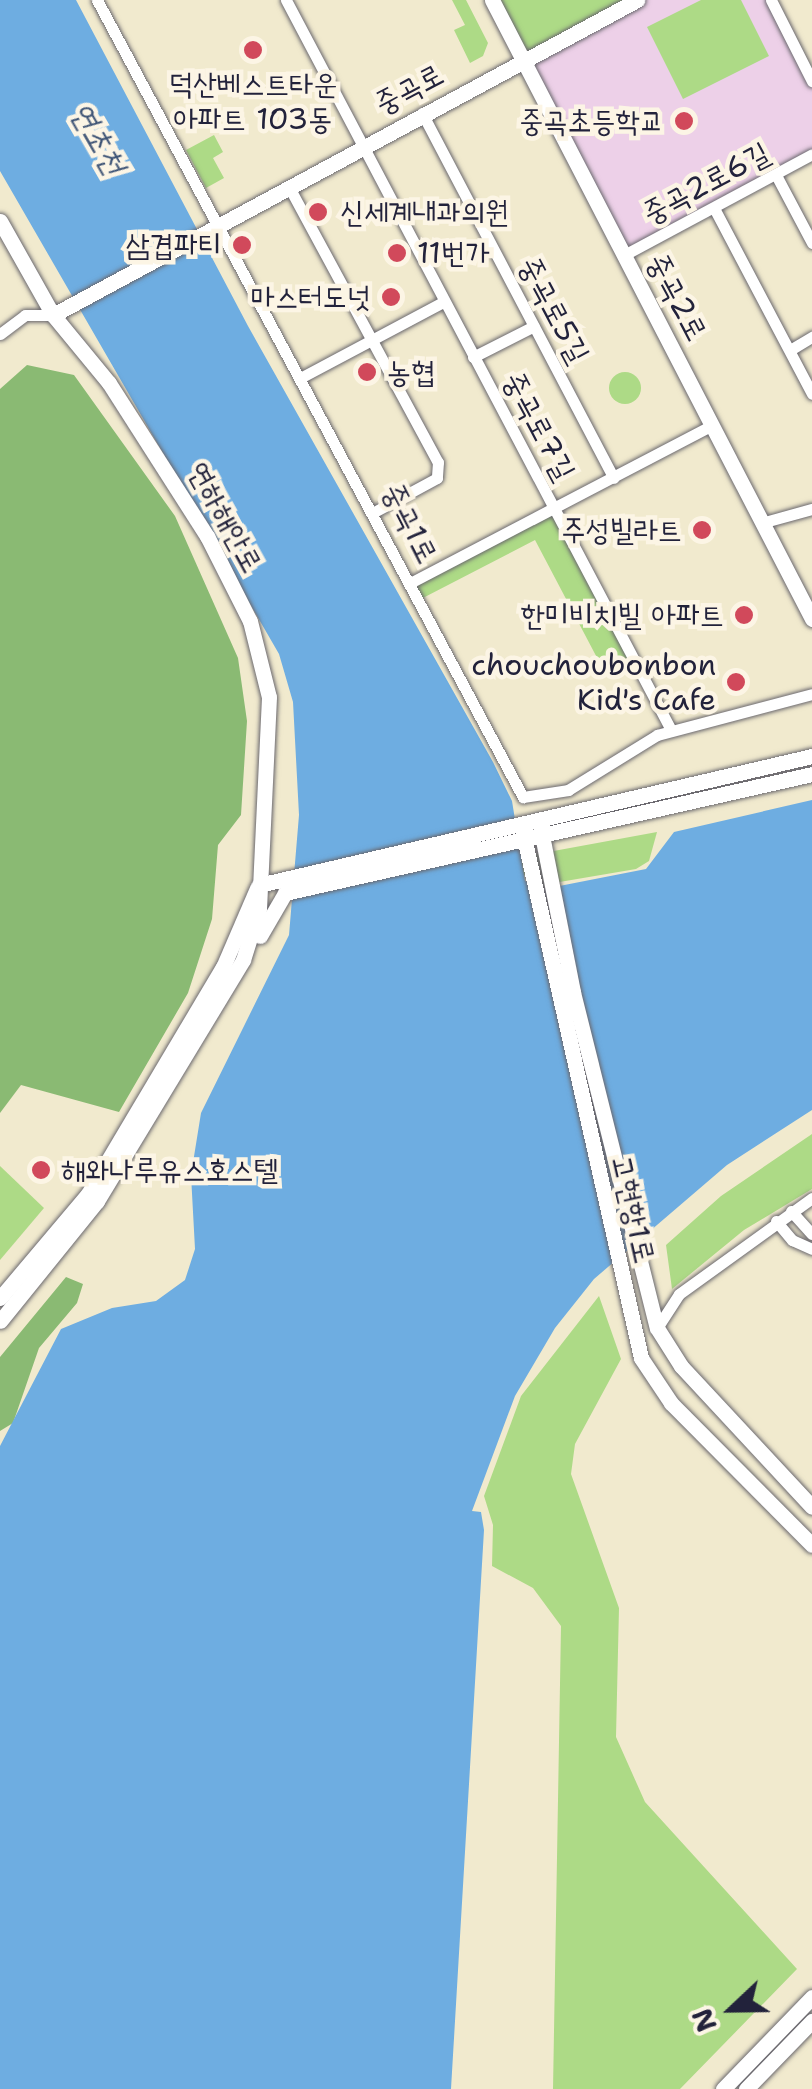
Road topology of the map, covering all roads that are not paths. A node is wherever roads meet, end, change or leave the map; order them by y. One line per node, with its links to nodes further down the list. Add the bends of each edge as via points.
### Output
1 (286, 0): 9 (street, 중곡로7길)
2 (492, 0): 6 (street, 중곡2로)
3 (637, 0): 6 (street, 중곡로)
4 (770, 0): 7 (street)
5 (103, 2): 15 (street, 중곡1로)
6 (524, 59): 8 (street, 중곡로); 17 (street, 중곡2로)
7 (812, 82)
8 (422, 113): 9 (street, 중곡로); 20 (street, 중곡로5길)
9 (360, 148): 12 (street, 중곡로); 18 (street, 중곡로7길)
10 (812, 154): 11 (street, 중곡2로6길)
11 (776, 175): 13 (street, 중곡2로6길); 16 (street)
12 (289, 186): 15 (street, 중곡로); 23 (street)
13 (714, 208): 17 (street, 중곡2로6길); 24 (street)
14 (0, 221): 19 (street, 연하해안로)
15 (214, 227): 19 (street, 중곡로); 26 (street, 중곡1로)
16 (812, 243)
17 (624, 256): 28 (street, 중곡2로)
18 (443, 302): 23 (street); 25 (street, 중곡로7길)
19 (60, 312): 21 (street, via 25,315); 43 (street, 연하해안로, via 165,464 250,621 269,697)
20 (534, 326): 25 (street); 29 (street, 중곡로5길)
21 (0, 334)
22 (812, 337): 24 (street)
23 (372, 340): 26 (street); 32 (street, via 438,462 437,478)
24 (790, 350): 27 (street)
25 (474, 358): 30 (street, 중곡로7길)
26 (302, 377): 32 (street, 중곡1로)
27 (812, 394)
28 (712, 424): 29 (street); 33 (street, 중곡2로)
29 (614, 478): 30 (street)
30 (555, 508): 34 (street); 37 (street, 중곡로7길)
31 (812, 509): 33 (street)
32 (374, 512): 34 (street, 중곡1로)
33 (762, 523): 35 (street, 중곡2로)
34 (410, 583): 37 (street, 중곡1로, via 523,796 568,790)
35 (812, 619)
36 (812, 694): 37 (street, 중곡1로)
37 (672, 730)
38 (812, 756): 40 (street)
39 (812, 774): 40 (street)
40 (711, 788): 41 (street)
41 (540, 827): 42 (street); 52 (street, 고현항1로)
42 (522, 832): 43 (street); 44 (street, via 282,894); 54 (street, 고현항1로, via 641,1358 663,1392)
43 (259, 885): 44 (street, 연하해안로); 50 (street, 연하해안로, via 223,967 88,1194)
44 (243, 960): 51 (street, 연하해안로, via 97,1201)
45 (812, 1198): 46 (street)
46 (791, 1211): 47 (street); 48 (street)
47 (776, 1221): 49 (street); 52 (street, via 679,1294)
48 (812, 1234)
49 (812, 1250)
50 (0, 1298)
51 (0, 1320)
52 (657, 1328): 53 (street, 고현항1로, via 681,1366)
53 (812, 1507)
54 (812, 1545)
55 (812, 1997): 57 (street)
56 (812, 2021): 58 (street)
57 (723, 2089)
58 (746, 2089)

